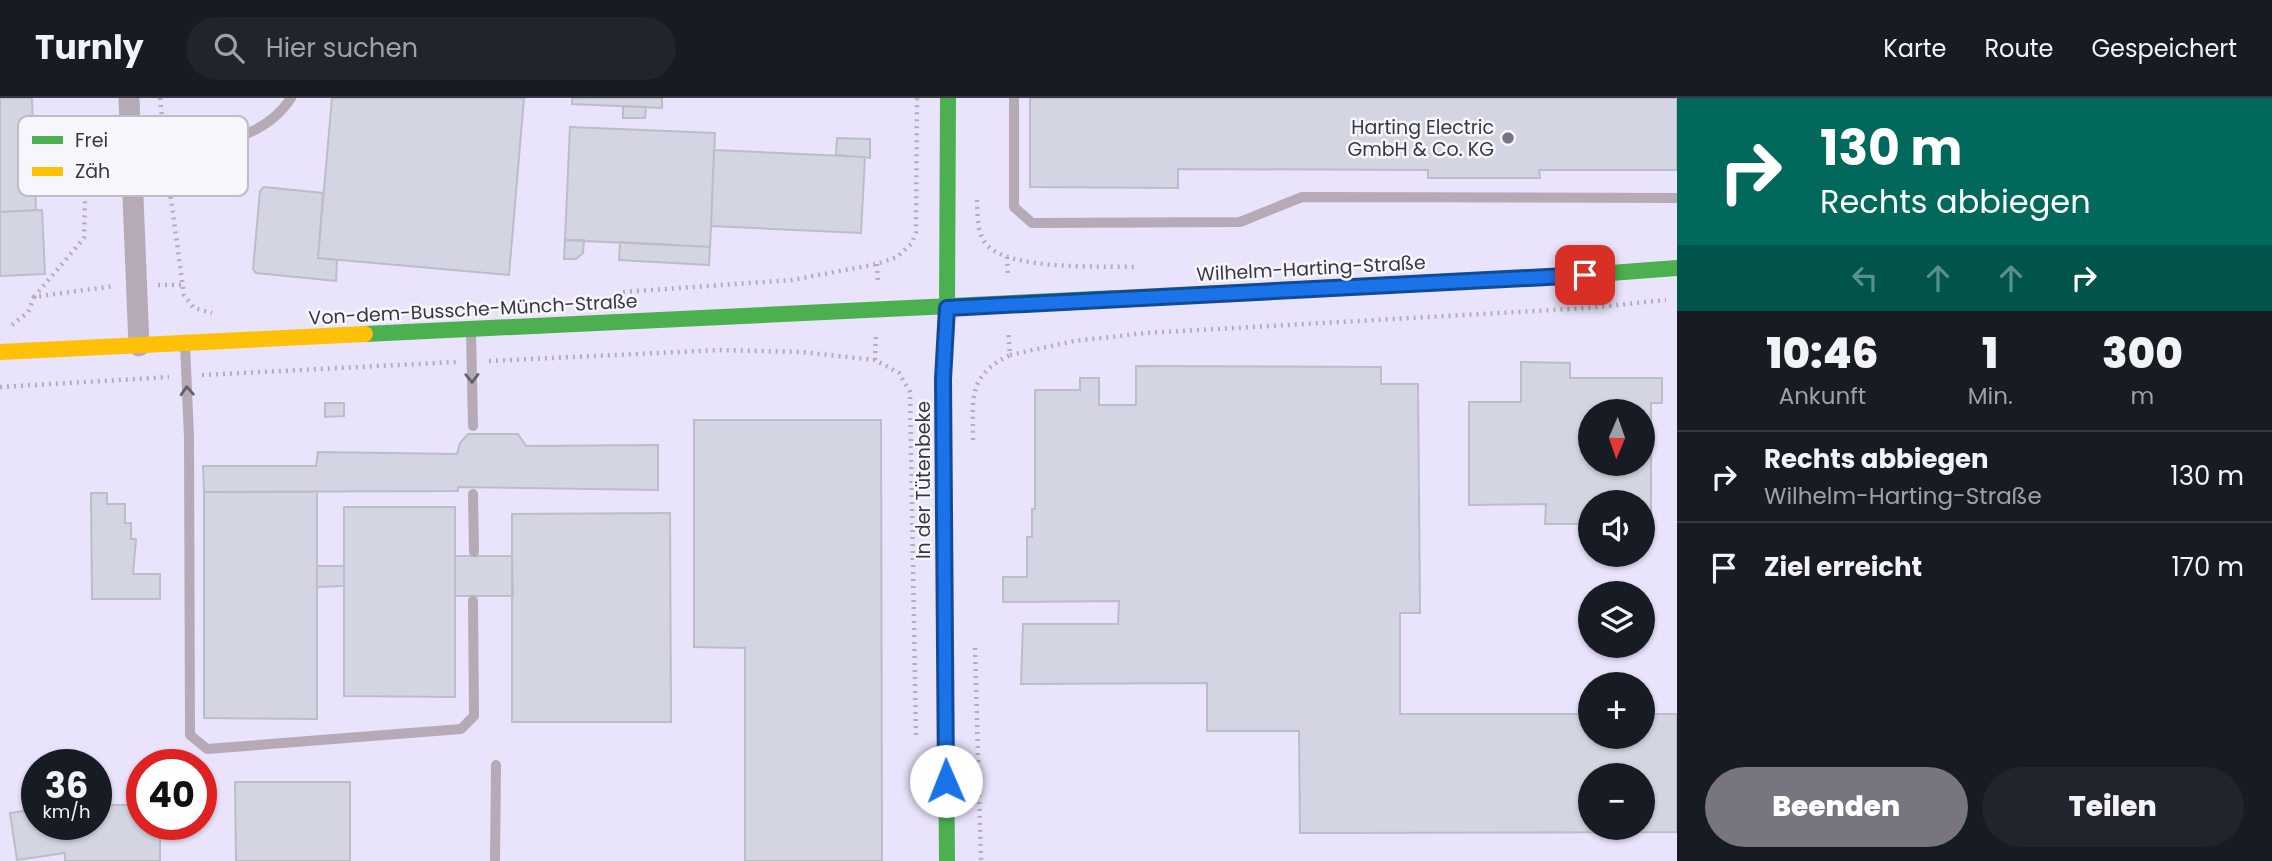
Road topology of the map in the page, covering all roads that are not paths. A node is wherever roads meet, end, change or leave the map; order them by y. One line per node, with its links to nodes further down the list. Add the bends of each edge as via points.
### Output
1 (291, 98): 4 (lane, via 263,127)
2 (948, 98): 8 (street, In der Tütenbeke)
3 (1014, 98): 6 (lane, via 1014,207 1032,223 1240,222 1302,197)
4 (248, 133)
5 (133, 196): 11 (street)
6 (1677, 198)
7 (1677, 268): 8 (street, Wilhelm-Harting-Straße)
8 (947, 308): 9 (street, Von-dem-Bussche-Münch-Straße); 19 (street, In der Tütenbeke, via 943,379)
9 (471, 331): 10 (street, Von-dem-Bussche-Münch-Straße); 13 (lane, one-way to 13)
10 (184, 344): 11 (street, Von-dem-Bussche-Münch-Straße); 16 (lane, one-way to 10, via 474,716 460,729 207,749 190,736 189,438)
11 (139, 346): 12 (street, Von-dem-Bussche-Münch-Straße)
12 (0, 352)
13 (473, 426)
14 (473, 494): 15 (lane)
15 (474, 552)
16 (473, 601)
17 (496, 765): 18 (lane)
18 (495, 861)
19 (947, 861)

